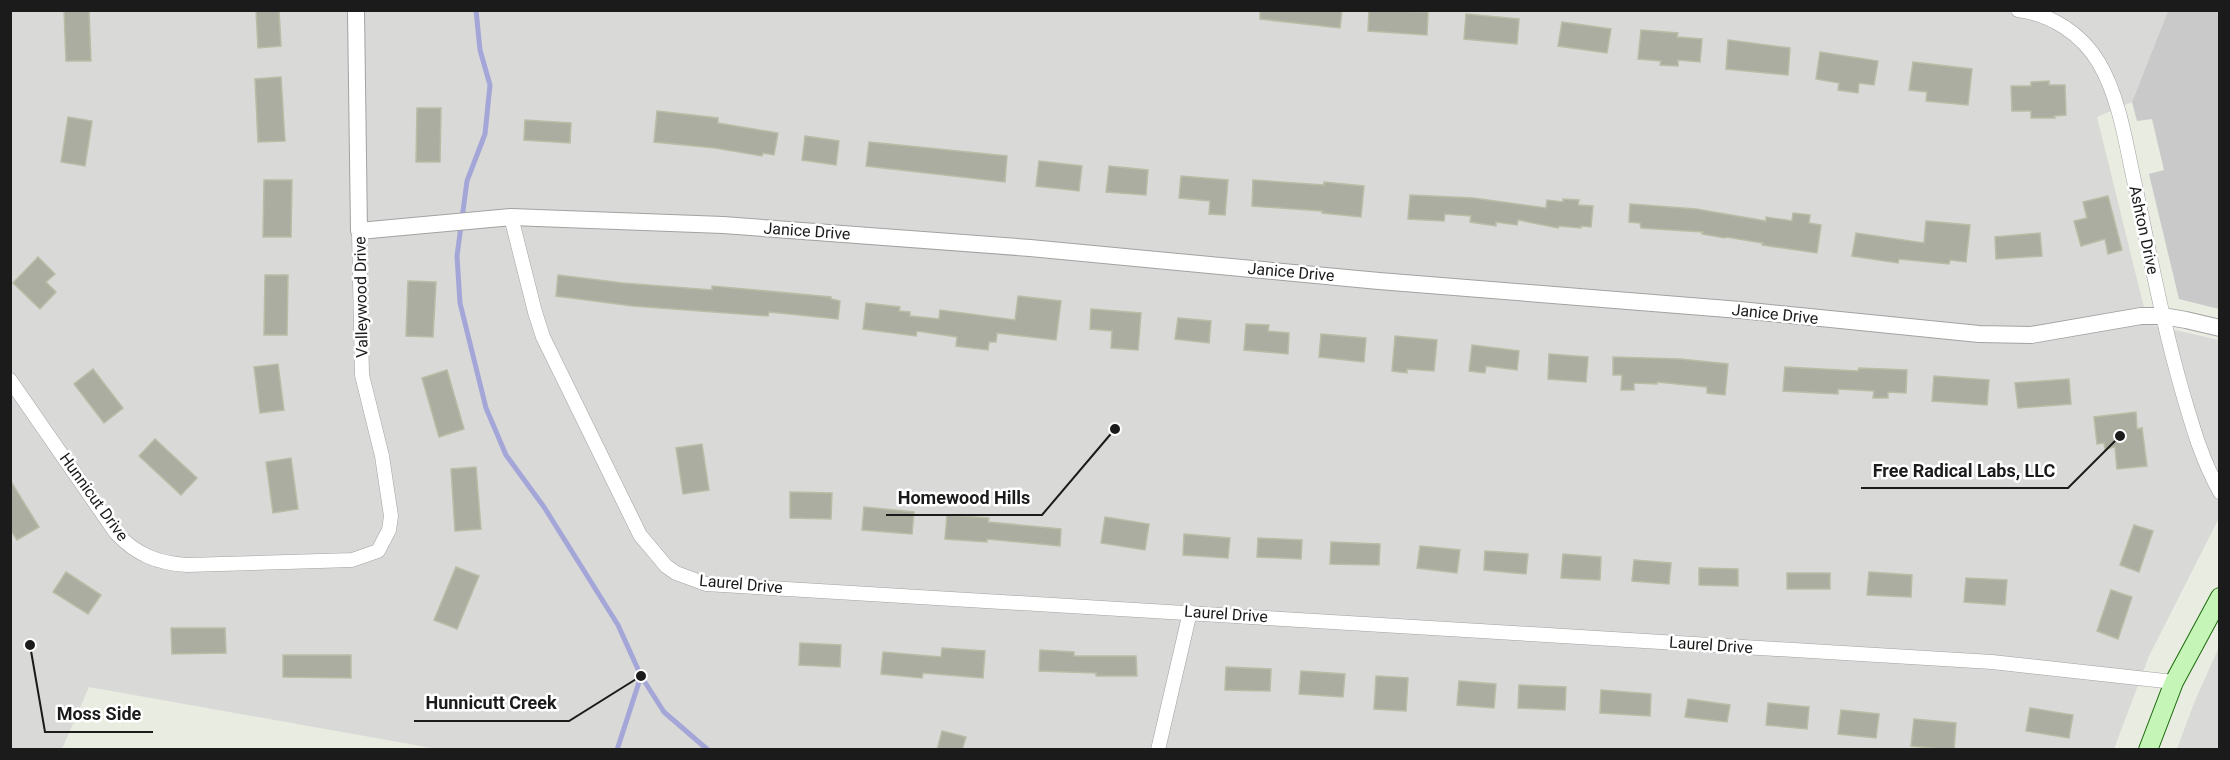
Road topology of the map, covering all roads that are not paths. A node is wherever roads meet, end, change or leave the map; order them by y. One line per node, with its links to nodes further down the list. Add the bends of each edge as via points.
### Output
1 (356, 10): 5 (street, Valleywood Drive)
2 (2018, 10): 3 (street, Ashton Drive)
3 (2025, 11): 6 (street, Ashton Drive, via 2046,16 2076,36 2099,63 2121,124)
4 (511, 217): 5 (street, Janice Drive); 6 (street, Janice Drive, via 723,225 976,244 1979,334 2031,335 2141,316); 12 (street, Laurel Drive, via 543,337 640,535 676,573 706,584)
5 (359, 231): 10 (street, Valleywood Drive, via 362,375 382,456 391,516 378,551)
6 (2163, 316): 7 (street, Janice Drive); 9 (street, Ashton Drive, via 2198,446)
7 (2220, 328)
8 (10, 380): 10 (street, Hunnicut Drive, via 131,549 168,564 187,565)
9 (2220, 492)
10 (352, 560)
11 (2220, 597): 13 (main road)
12 (1190, 612): 13 (street, Laurel Drive, via 1992,662); 14 (street)
13 (2174, 682): 15 (main road)
14 (1158, 750)
15 (2148, 750)

